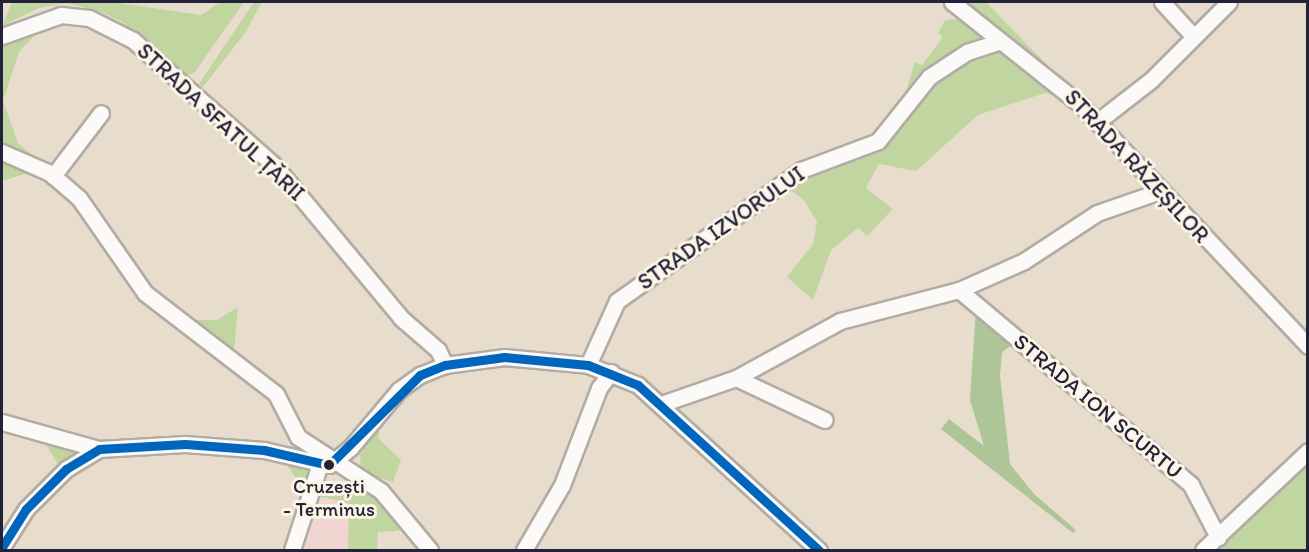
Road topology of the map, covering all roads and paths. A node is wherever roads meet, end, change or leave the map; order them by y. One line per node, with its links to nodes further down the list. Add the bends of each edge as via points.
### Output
1 (952, 2): 6 (street, STRADA RĂZEȘILOR)
2 (1162, 2): 5 (street)
3 (1229, 2): 5 (street)
4 (2, 36): 14 (street, STRADA SFATUL ȚĂRII, via 61,15 88,18 133,40 274,166 401,318 438,350)
5 (1193, 36): 8 (street, via 1152,80)
6 (997, 42): 8 (street, STRADA RĂZEȘILOR, via 1063,88); 15 (street, STRADA IZVORULUI, via 967,52 929,77 878,141 801,171 617,301)
7 (101, 113): 10 (street)
8 (1097, 122): 11 (street, STRADA RĂZEȘILOR)
9 (2, 152): 10 (street)
10 (53, 176): 23 (street, via 79,198 145,293 276,394 298,437)
11 (1160, 191): 12 (street, via 1097,213 1024,261); 13 (street, STRADA RĂZEȘILOR)
12 (959, 290): 17 (street, via 832,324); 25 (street, STRADA ION SCURTU, via 1191,485)
13 (1308, 346)
14 (445, 365): 15 (street, via 504,357); 23 (street, via 399,390)
15 (588, 365): 16 (street)
16 (611, 372): 18 (street); 29 (street, via 599,388 562,485)
17 (736, 378): 18 (street); 19 (street)
18 (661, 404): 30 (street)
19 (825, 420)
20 (2, 422): 21 (street)
21 (99, 449): 24 (street, via 185,444 264,450); 26 (street, via 45,489)
22 (1308, 451): 25 (street)
23 (337, 462): 24 (street); 28 (street, via 381,491)
24 (320, 464): 27 (street)
25 (1218, 537): 31 (street)
26 (2, 547)
27 (292, 550)
28 (430, 550)
29 (524, 550)
30 (819, 550)
31 (1203, 550)

